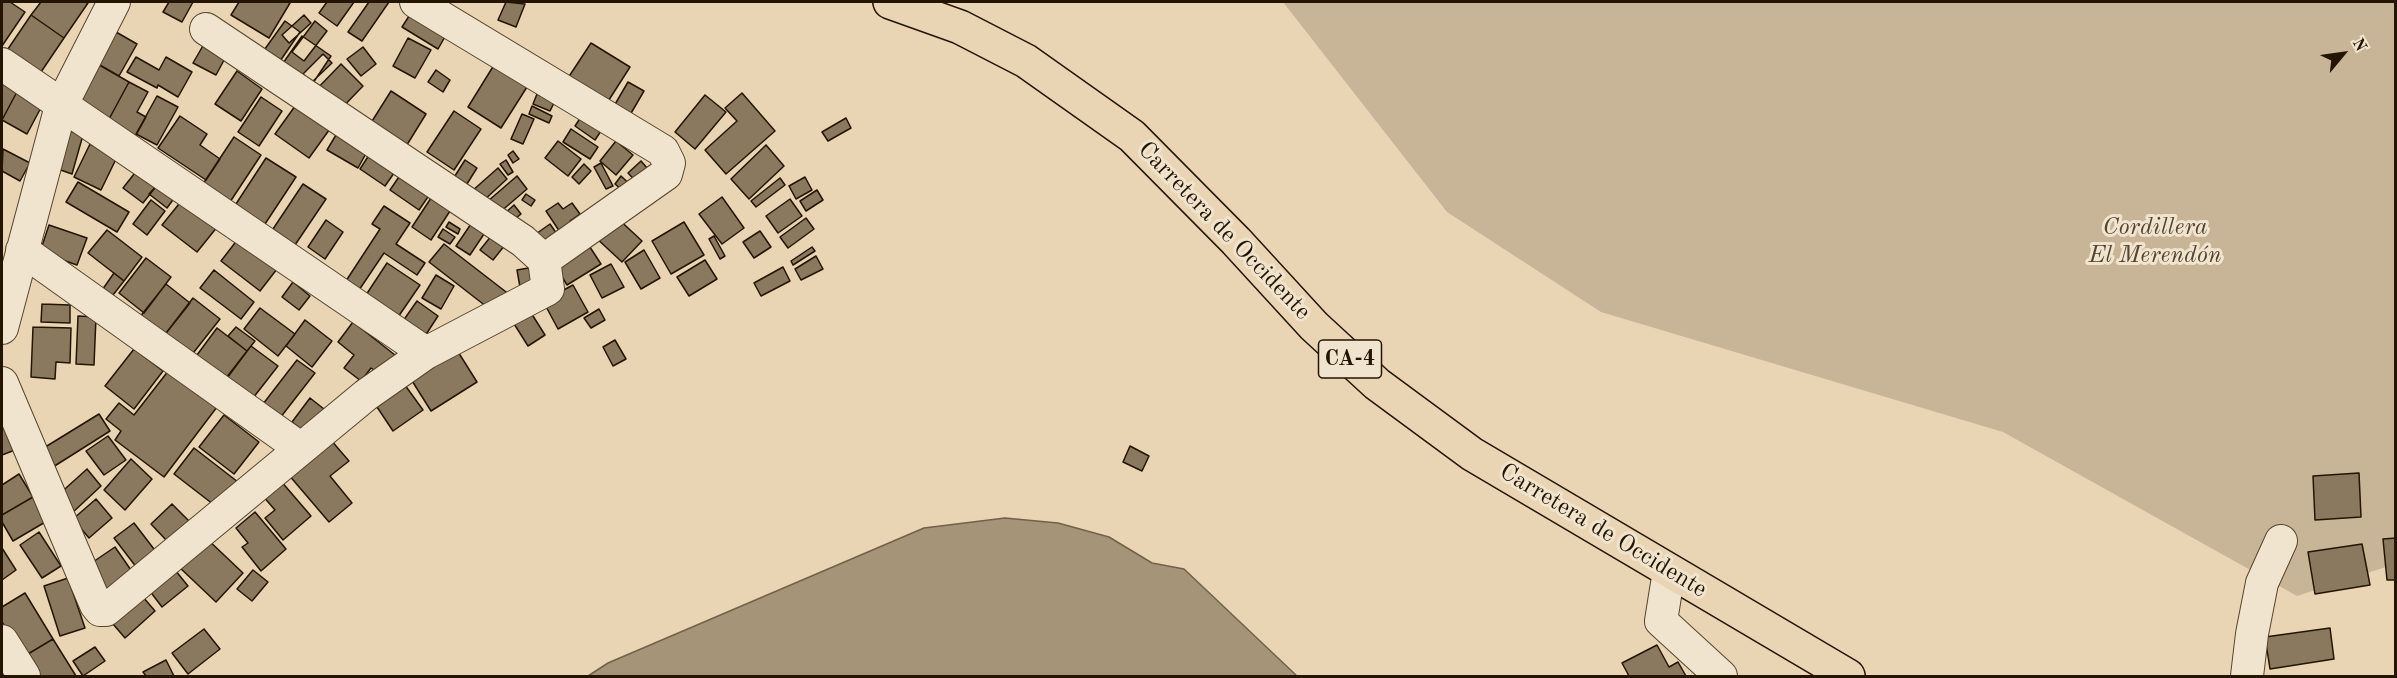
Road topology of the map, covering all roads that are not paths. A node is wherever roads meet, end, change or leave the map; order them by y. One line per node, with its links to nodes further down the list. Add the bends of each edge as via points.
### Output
1 (114, 2): 6 (street)
2 (416, 2): 8 (street, via 663,151 669,163 666,174)
3 (890, 2): 15 (main road, Carretera de Occidente / CA-4, via 960,27 1026,61 1132,136 1314,326 1377,384 1472,454)
4 (206, 29): 8 (street, via 523,241)
5 (2, 64): 6 (street)
6 (61, 105): 7 (street); 11 (street)
7 (22, 250): 9 (street); 13 (street)
8 (544, 260): 11 (street, via 548,289)
9 (7, 289): 10 (street)
10 (2, 328)
11 (426, 353): 13 (street)
12 (2, 383): 13 (street, via 100,609 106,610)
13 (300, 448)
14 (2281, 541): 20 (street, via 2262,583)
15 (1669, 571): 17 (main road, Carretera de Occidente / CA-4); 19 (street, via 1661,621)
16 (2, 641): 18 (street)
17 (1828, 672)
18 (24, 676)
19 (1721, 676)
20 (2247, 676)

